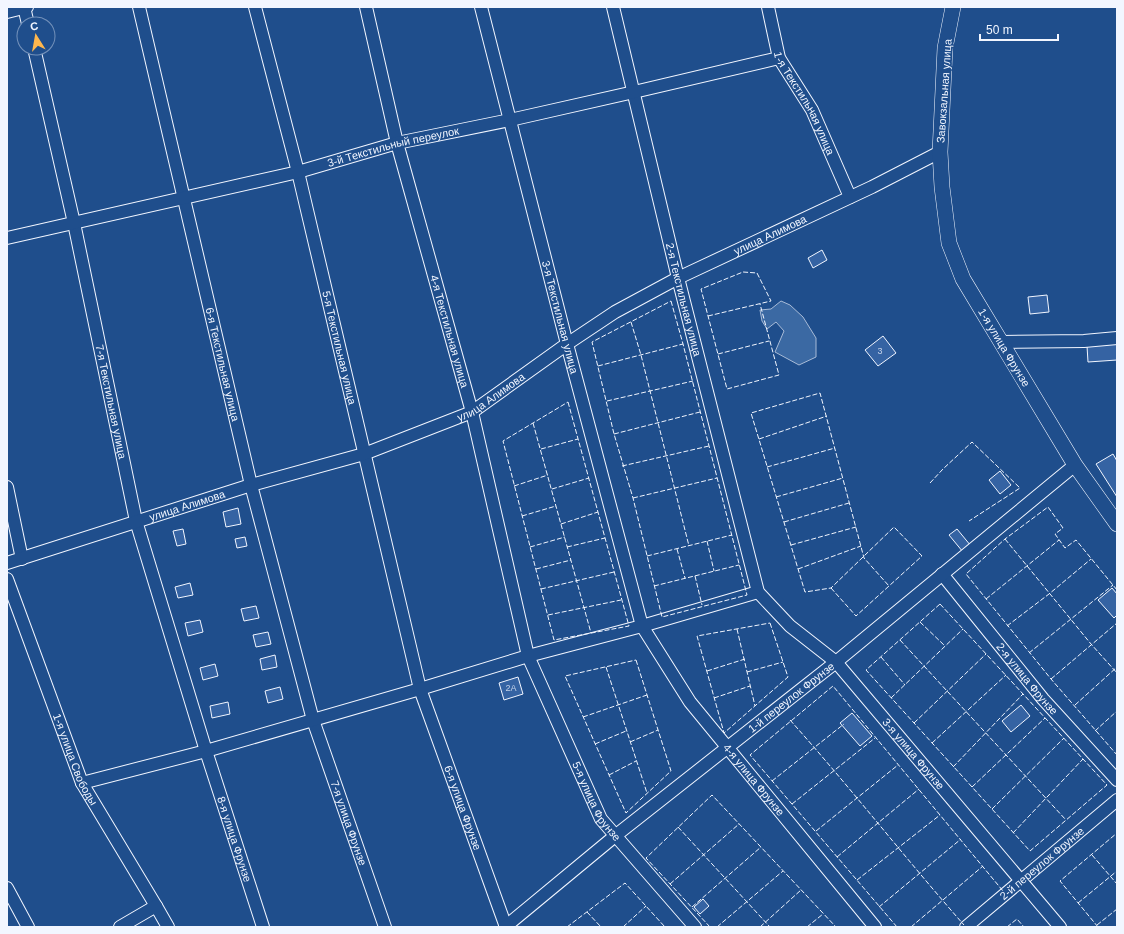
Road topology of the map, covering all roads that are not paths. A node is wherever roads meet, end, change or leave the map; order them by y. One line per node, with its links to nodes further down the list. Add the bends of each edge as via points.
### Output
1 (25, 7): 9 (street)
2 (139, 7): 18 (street, 6-я Текстильная улица)
3 (255, 7): 16 (street, 5-я Текстильная улица)
4 (366, 7): 14 (street, 4-я Текстильная улица)
5 (482, 7): 13 (street, 3-я Текстильная улица)
6 (613, 7): 12 (street, 2-я Текстильная улица)
7 (768, 7): 11 (street, 1-я Текстильная улица)
8 (953, 7): 15 (main road, Завокзальная улица, via 945,48)
9 (7, 12)
10 (36, 56): 19 (street, 7-я Текстильная улица)
11 (779, 58): 12 (street, 3-й Текстильный переулок); 17 (street, 1-я Текстильная улица, via 812,110)
12 (634, 92): 13 (street, 3-й Текстильный переулок); 21 (street, 2-я Текстильная улица)
13 (510, 120): 14 (street, 3-й Текстильный переулок); 24 (street, 3-я Текстильная улица)
14 (398, 142): 16 (street, 3-й Текстильный переулок); 25 (street, 4-я Текстильная улица)
15 (940, 152): 17 (street, улица Алимова); 23 (main road, 1-я улица Фрунзе, via 949,243 963,278)
16 (298, 172): 18 (street, 3-й Текстильный переулок); 26 (street, 5-я Текстильная улица)
17 (850, 197): 21 (street, улица Алимова)
18 (184, 198): 19 (street, 3-й Текстильный переулок); 28 (street, 6-я Текстильная улица)
19 (74, 223): 20 (street, 3-й Текстильный переулок); 30 (street, 7-я Текстильная улица)
20 (7, 238)
21 (678, 278): 24 (street, улица Алимова, via 615,312); 36 (street, 2-я Текстильная улица)
22 (1117, 338): 23 (street)
23 (1001, 342): 27 (main road, 1-я улица Фрунзе)
24 (567, 344): 25 (street, улица Алимова); 37 (street, 3-я Текстильная улица)
25 (472, 412): 26 (street, улица Алимова); 38 (street, 4-я Текстильная улица)
26 (364, 454): 28 (street, улица Алимова); 40 (street, 5-я Текстильная улица)
27 (1075, 466): 31 (main road, 1-я улица Фрунзе); 34 (street, 1-й переулок Фрунзе)
28 (251, 485): 30 (street, улица Алимова); 41 (street, 6-я Текстильная улица)
29 (7, 487): 32 (street)
30 (136, 521): 32 (street, улица Алимова); 43 (street, 7-я Текстильная улица)
31 (1117, 524)
32 (22, 559): 33 (street, улица Алимова)
33 (7, 563)
34 (942, 574): 39 (street, 1-й переулок Фрунзе); 44 (street, 2-я улица Фрунзе, via 1043,699)
35 (7, 580): 45 (street, 1-я улица Свободы)
36 (758, 592): 37 (street); 39 (street, 3-я улица Фрунзе, via 790,626)
37 (642, 626): 38 (street); 42 (street, 4-я улица Фрунзе, via 690,702)
38 (528, 656): 40 (street); 47 (street, 5-я улица Фрунзе, via 601,819)
39 (836, 662): 42 (street, 1-й переулок Фрунзе); 48 (street, 3-я улица Фрунзе)
40 (420, 689): 41 (street); 56 (street, 6-я улица Фрунзе)
41 (313, 720): 43 (street); 55 (street, 7-я улица Фрунзе)
42 (728, 748): 47 (street, 1-й переулок Фрунзе); 58 (street, 4-я улица Фрунзе)
43 (206, 751): 45 (street); 54 (street, 8-я улица Фрунзе)
44 (1117, 780)
45 (82, 783): 50 (street, 1-я улица Свободы)
46 (1117, 800): 48 (street, 2-й переулок Фрунзе)
47 (615, 836): 56 (street, 1-й переулок Фрунзе); 57 (street, 5-я улица Фрунзе)
48 (1020, 880): 59 (street, 2-й переулок Фрунзе); 60 (street, 3-я улица Фрунзе)
49 (7, 888): 51 (street)
50 (156, 906): 52 (street); 53 (street, 1-я улица Свободы)
51 (28, 927)
52 (120, 927)
53 (168, 927)
54 (263, 927)
55 (385, 927)
56 (506, 927)
57 (695, 927)
58 (875, 927)
59 (966, 927)
60 (1060, 927)

